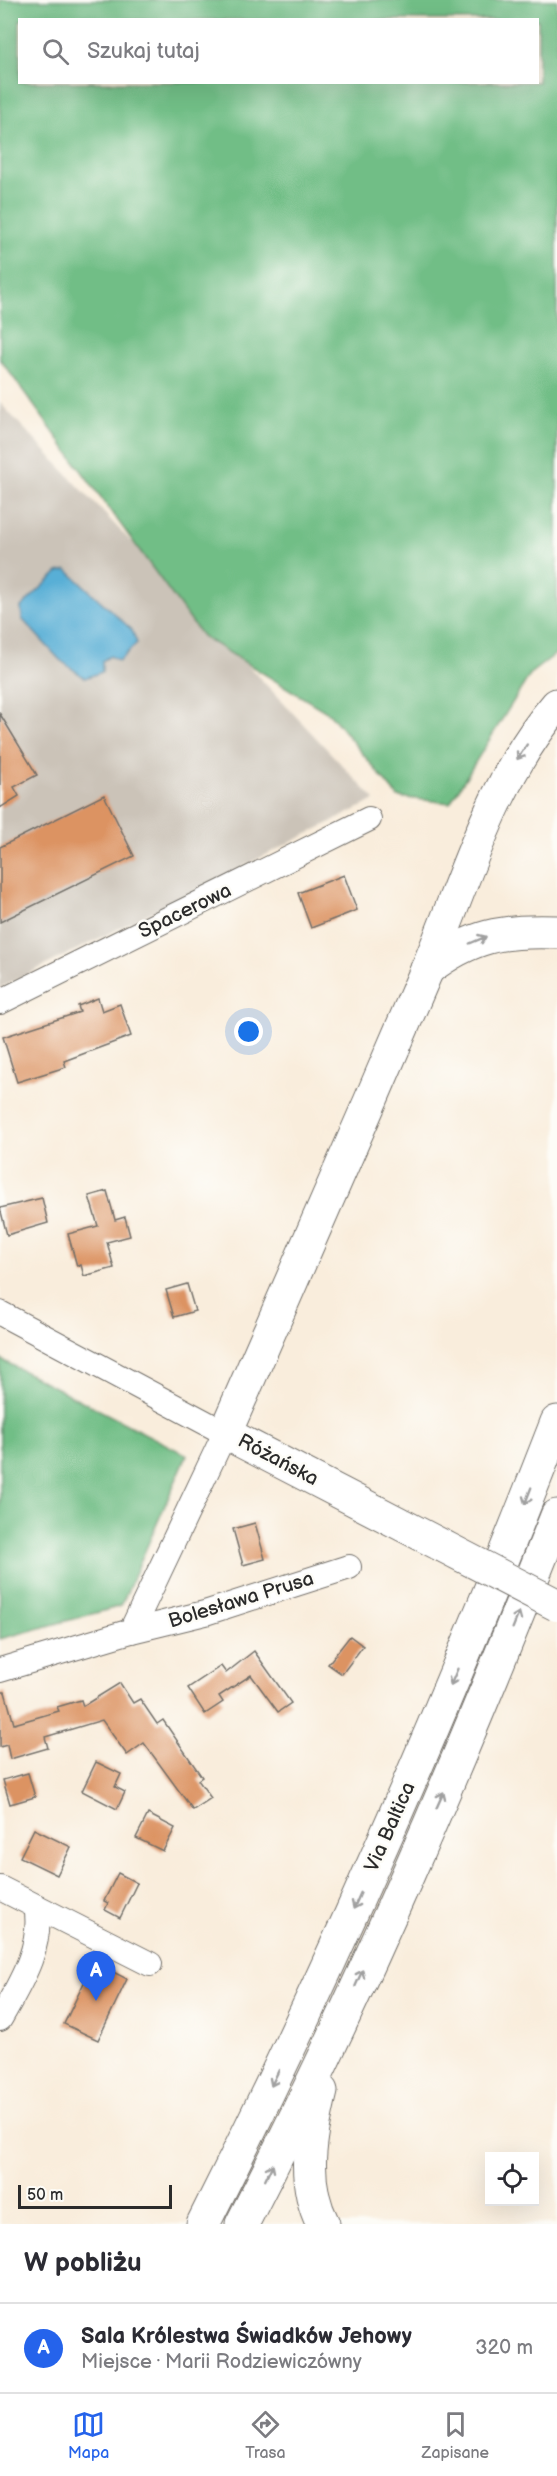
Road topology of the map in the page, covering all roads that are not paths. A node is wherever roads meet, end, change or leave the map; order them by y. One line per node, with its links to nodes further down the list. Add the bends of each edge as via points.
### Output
1 (557, 705): 4 (highway, one-way to 4, via 517,760 490,813)
2 (369, 819): 5 (street, Spacerowa)
3 (557, 932): 4 (highway, one-way to 3, via 450,952 494,933)
4 (428, 969): 8 (highway)
5 (0, 1002)
6 (0, 1313): 8 (street, Różańska)
7 (557, 1422): 19 (highway, Via Baltica, one-way to 19, via 407,1790 304,2017)
8 (225, 1433): 11 (main road, Różańska, bridge); 12 (street, Bolesława Prusa)
9 (557, 1516): 18 (highway, Via Baltica, one-way to 9, via 493,1678)
10 (349, 1567): 12 (street, Bolesława Prusa, via 205,1613)
11 (557, 1605)
12 (131, 1630): 13 (street, Bolesława Prusa)
13 (0, 1670)
14 (0, 1888): 15 (street)
15 (36, 1906): 16 (street); 17 (street, via 37,1941)
16 (150, 1964)
17 (0, 2019)
18 (335, 2031): 20 (highway, Via Baltica, one-way to 18); 21 (highway, via 309,2154 309,2182)
19 (203, 2224)
20 (242, 2224)
21 (324, 2224)

